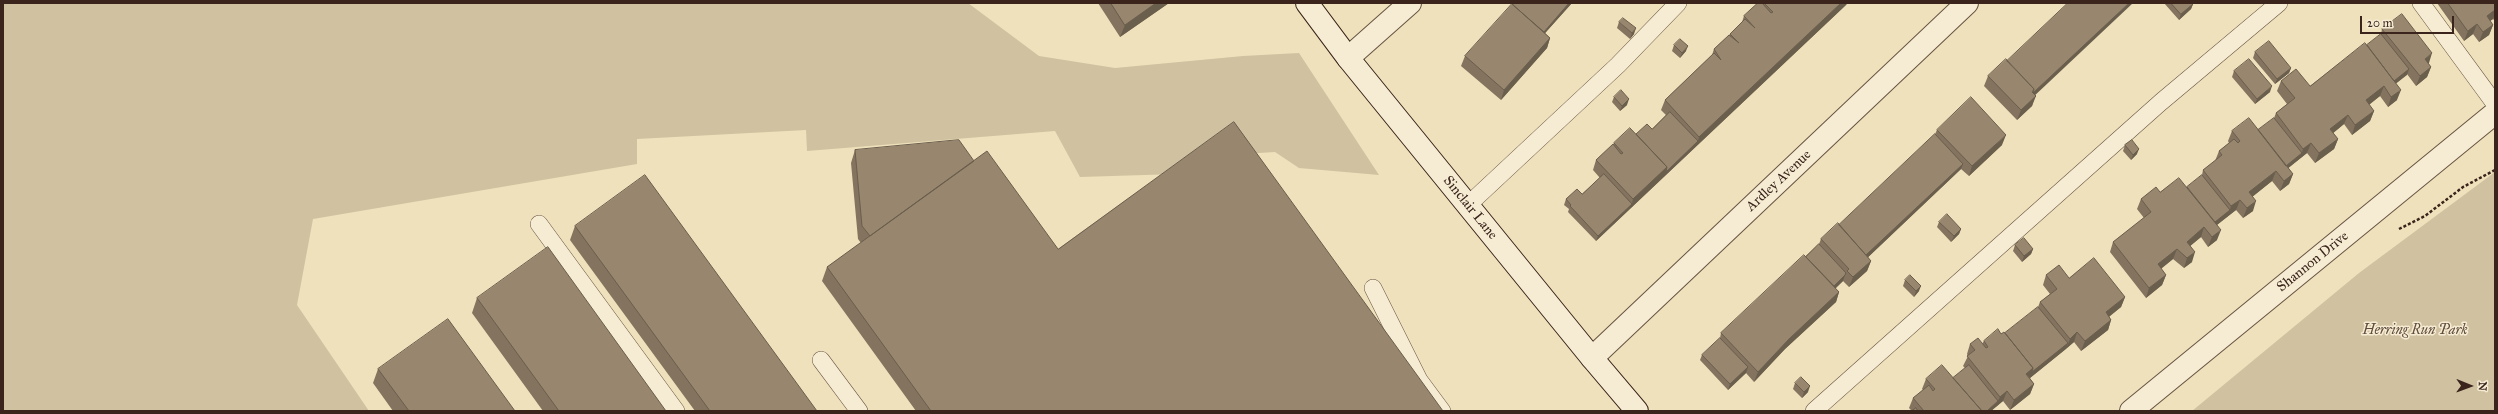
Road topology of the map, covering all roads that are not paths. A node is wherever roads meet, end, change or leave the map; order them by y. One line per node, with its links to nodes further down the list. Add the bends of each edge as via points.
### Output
1 (1307, 3): 7 (street, Sinclair Lane)
2 (1410, 3): 7 (street)
3 (1678, 3): 10 (lane, via 1618,65)
4 (1967, 3): 13 (street, Ardley Avenue)
5 (2279, 3): 19 (lane, via 2161,102)
6 (2421, 3): 8 (lane)
7 (1348, 58): 10 (street, Sinclair Lane)
8 (2495, 104)
9 (2495, 113): 20 (street, Shannon Drive)
10 (1468, 205): 13 (street, Sinclair Lane)
11 (539, 224): 15 (lane)
12 (1373, 288): 17 (lane, via 1419,380)
13 (1592, 358): 18 (street, Sinclair Lane)
14 (821, 360): 16 (lane)
15 (676, 411)
16 (859, 411)
17 (1442, 411)
18 (1637, 411)
19 (1814, 411)
20 (2131, 411)

